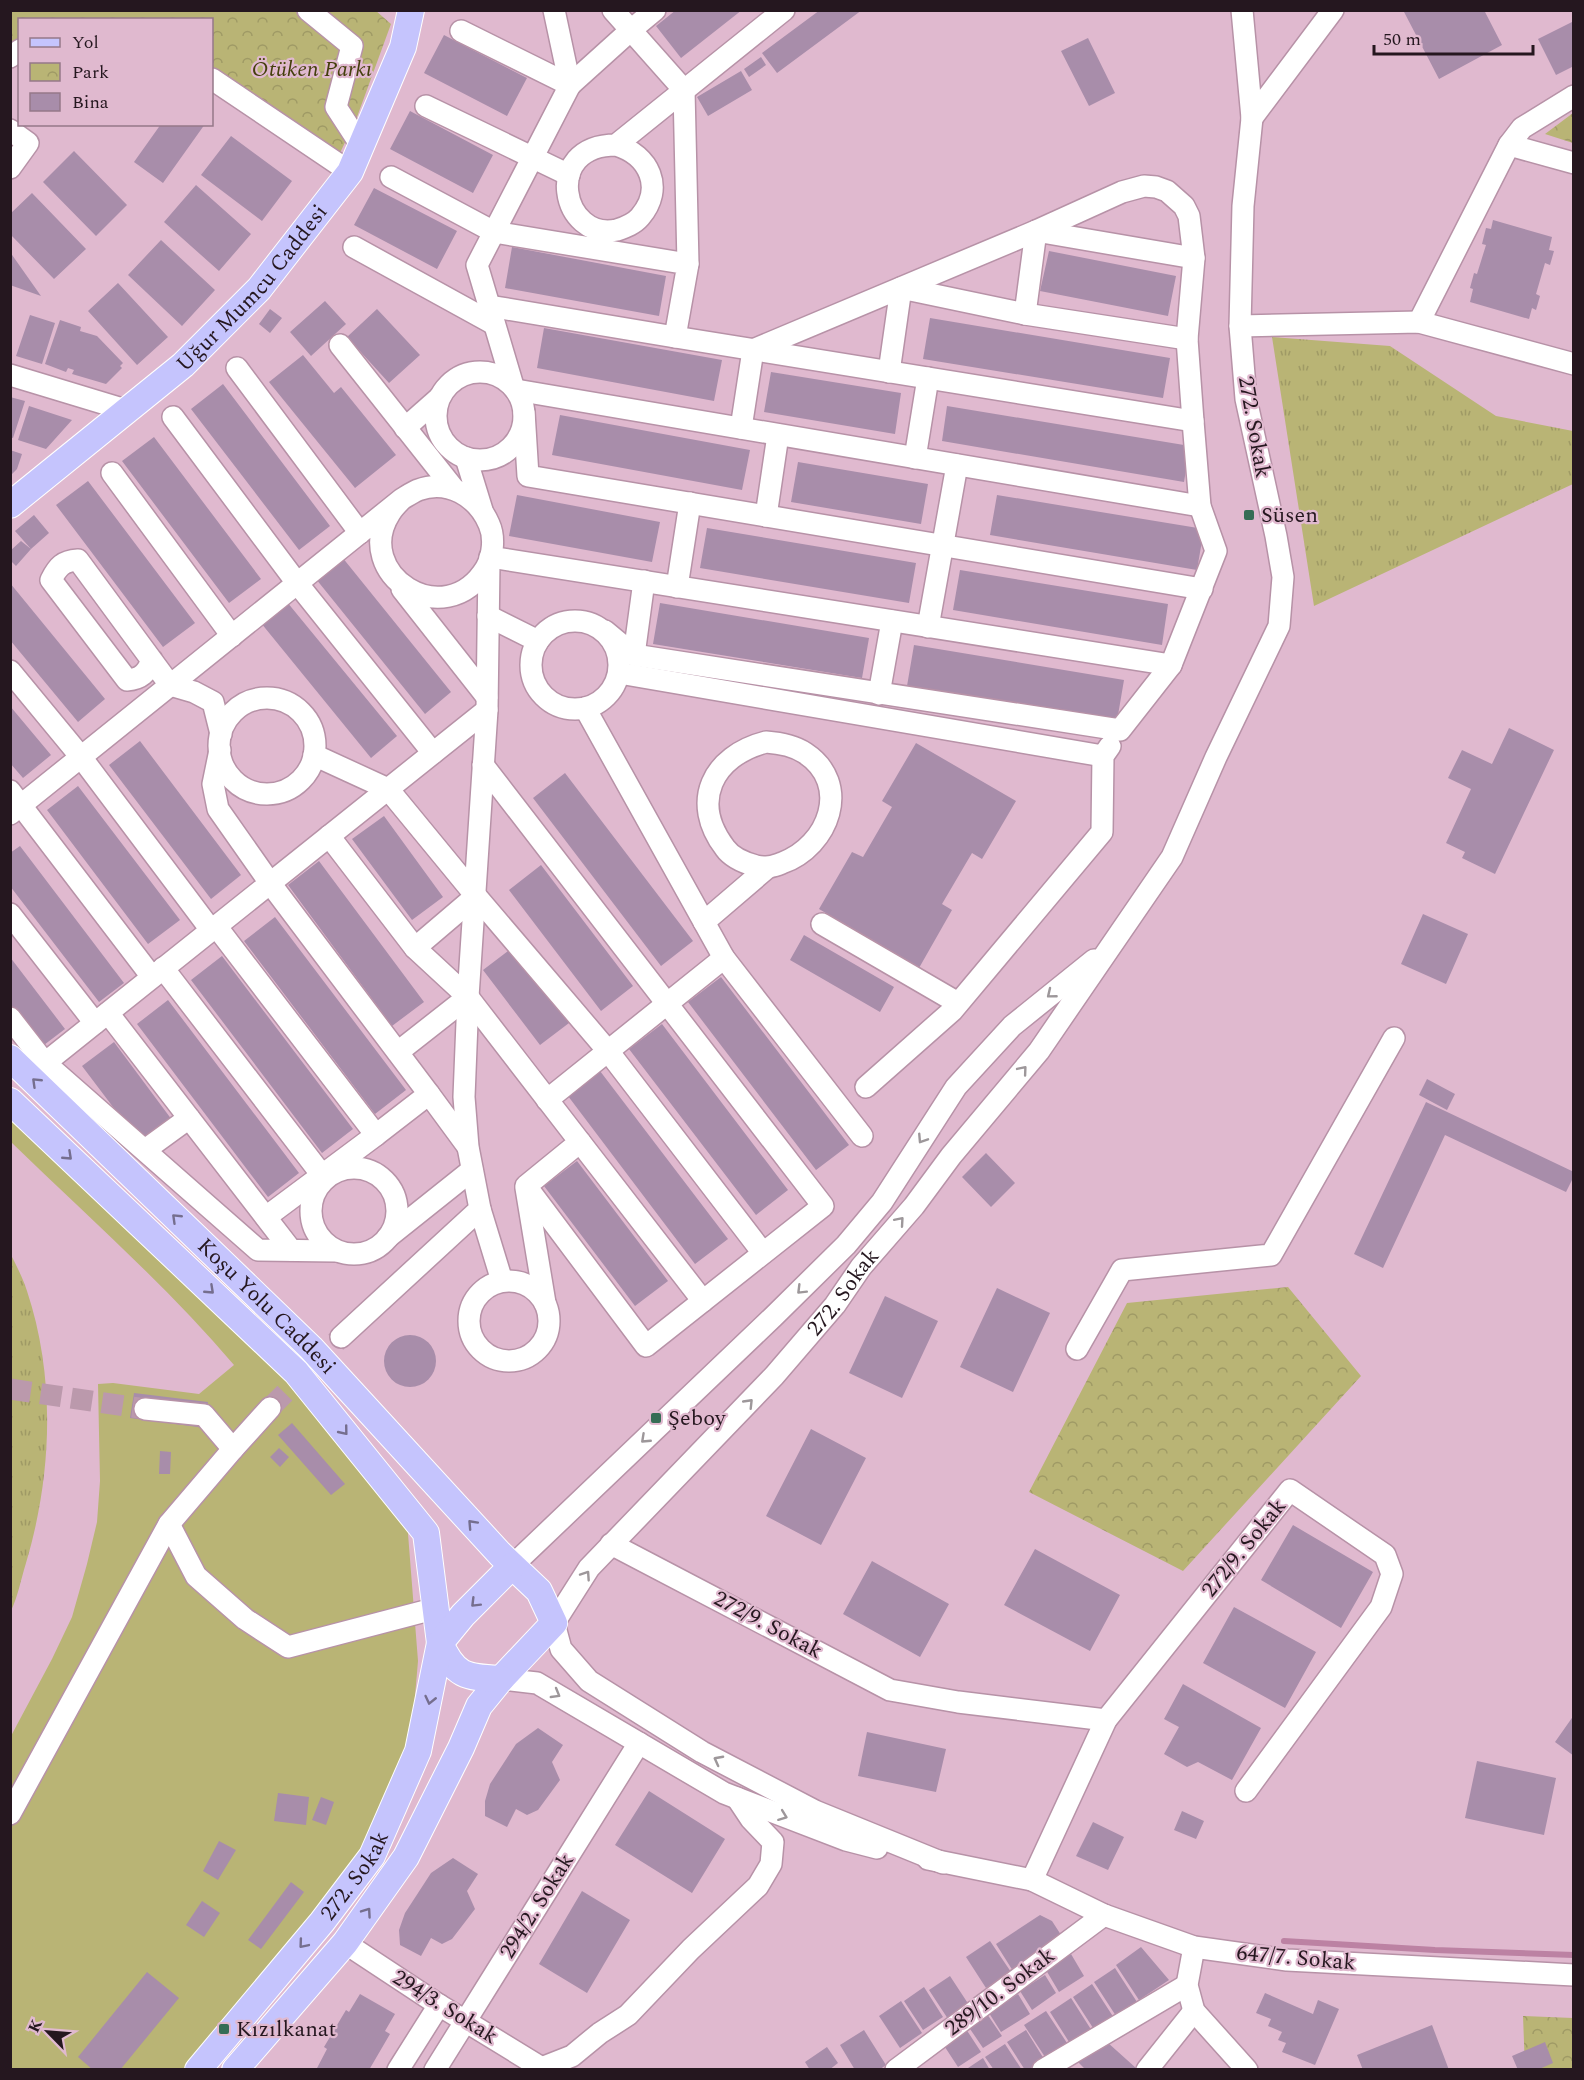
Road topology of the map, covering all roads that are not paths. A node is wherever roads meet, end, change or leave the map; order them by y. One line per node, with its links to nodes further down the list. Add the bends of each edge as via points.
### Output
1 (308, 10): 20 (street, via 352,46 336,107)
2 (411, 10): 20 (main road, Uğur Mumcu Caddesi, via 403,47)
3 (554, 10): 12 (street)
4 (613, 10): 9 (street)
5 (655, 10): 9 (street)
6 (784, 10): 13 (street)
7 (1242, 10): 16 (street, 272. Sokak)
8 (1333, 10): 16 (street)
9 (631, 30): 12 (street); 13 (street)
10 (461, 31): 12 (street)
11 (213, 80): 24 (street)
12 (570, 85): 21 (street)
13 (684, 90): 18 (street); 32 (street)
14 (1574, 96): 19 (street, via 1522,128)
15 (426, 106): 21 (street)
16 (1252, 118): 37 (street, 272. Sokak, via 1243,206)
17 (10, 130): 23 (street, via 28,143)
18 (616, 145): 25 (street, via 589,149); 29 (street, via 629,149 648,168 652,195 648,208 638,219)
19 (1509, 146): 22 (street); 36 (street)
20 (362, 147): 24 (main road, Uğur Mumcu Caddesi)
21 (532, 158): 25 (street); 28 (street)
22 (1574, 163)
23 (10, 168)
24 (350, 172): 49 (main road, Uğur Mumcu Caddesi, via 259,289 183,365)
25 (569, 175): 29 (street, via 568,198 573,211)
26 (391, 177): 28 (street)
27 (1036, 231): 31 (street); 31 (street, via 1133,187 1156,187 1176,197 1190,216); 33 (street); 34 (street)
28 (494, 232): 29 (street); 35 (street, via 477,265)
29 (595, 239): 32 (street)
30 (354, 247): 35 (street)
31 (1194, 258): 39 (street)
32 (688, 264): 38 (street)
33 (902, 288): 34 (street); 41 (street); 44 (street)
34 (1025, 314): 39 (street)
35 (491, 315): 38 (street); 47 (street)
36 (1419, 321): 37 (street); 42 (street)
37 (1240, 326): 109 (street, 272. Sokak, via 1246,399 1283,577 1279,626 1172,857)
38 (675, 338): 41 (street)
39 (1187, 339): 52 (street)
40 (340, 345): 53 (street)
41 (753, 350): 44 (street); 54 (street)
42 (1574, 364)
43 (237, 368): 67 (street)
44 (889, 372): 46 (street)
45 (10, 375): 49 (street)
46 (928, 378): 52 (street); 57 (street)
47 (514, 388): 48 (street, via 501,377 473,372 447,386); 50 (street); 54 (street)
48 (440, 398): 53 (street); 56 (street, via 437,427 443,441)
49 (129, 411): 63 (main road, Uğur Mumcu Caddesi)
50 (524, 412): 56 (street, via 518,440 508,451 480,461); 62 (street, via 528,476)
51 (173, 417): 72 (street)
52 (1193, 421): 64 (street)
53 (405, 428): 60 (street)
54 (741, 428): 55 (street)
55 (778, 435): 57 (street); 66 (street)
56 (466, 458): 65 (street)
57 (915, 458): 58 (street)
58 (957, 465): 64 (street); 68 (street)
59 (112, 472): 79 (street)
60 (454, 489): 61 (street, via 418,490); 65 (street, via 470,497)
61 (402, 499): 67 (street); 70 (street, via 383,529 386,565)
62 (690, 503): 66 (street); 73 (street)
63 (10, 505)
64 (1200, 506): 74 (street, via 1216,551)
65 (482, 510): 69 (street, via 493,544)
66 (766, 516): 68 (street)
67 (360, 533): 72 (street)
68 (943, 546): 74 (street); 77 (street)
69 (490, 560): 70 (street, via 479,579 465,591 447,597 429,598); 71 (street); 75 (street)
70 (396, 581): 89 (street)
71 (644, 582): 73 (street); 81 (street)
72 (297, 583): 79 (street); 94 (street)
73 (677, 587): 76 (street)
74 (1202, 589): 83 (street)
75 (488, 616): 80 (street); 89 (street)
76 (892, 621): 77 (street); 88 (street)
77 (928, 627): 83 (street)
78 (605, 631): 80 (street, via 592,623 562,622 548,629); 81 (street); 85 (street, via 620,658)
79 (232, 636): 87 (street)
80 (538, 641): 91 (street, via 531,668 541,694 565,708)
81 (634, 655): 88 (street)
82 (152, 660): 86 (street, via 147,672); 86 (street, via 78,560 65,561 51,580); 87 (street)
83 (1171, 665): 92 (street)
84 (10, 671): 97 (street)
85 (619, 673): 91 (street, via 605,698); 96 (street)
86 (127, 680): 90 (street)
87 (170, 685): 90 (street); 93 (street, via 213,702)
88 (879, 694): 92 (street)
89 (487, 704): 94 (street); 98 (street)
90 (147, 705): 97 (street)
91 (585, 708): 106 (street)
92 (1120, 730): 96 (street)
93 (220, 742): 95 (street, via 224,766 232,779 258,793 273,794 300,781); 95 (street, via 228,719 240,707 271,698 287,702 311,725); 103 (street, via 213,784 218,809)
94 (433, 753): 99 (street)
95 (314, 755): 99 (street)
96 (1102, 756): 115 (street, via 1102,832)
97 (81, 757): 100 (street); 108 (street)
98 (483, 765): 104 (street); 114 (street)
99 (388, 789): 101 (street); 104 (street)
100 (14, 803): 112 (street)
101 (329, 836): 103 (street); 110 (street)
102 (767, 868): 102 (street, via 807,850 820,833 831,799 830,782 812,758 786,744 766,742 738,752 717,773 709,791 708,813 715,834 728,852 746,864); 106 (street)
103 (270, 883): 108 (street); 120 (street)
104 (476, 896): 110 (street); 113 (street); 119 (street)
105 (10, 914): 117 (street)
106 (704, 922): 111 (street)
107 (822, 924): 115 (street)
108 (213, 928): 112 (street); 128 (street)
109 (1113, 945): 139 (street, 272. Sokak, one-way to 139, via 1012,1026 956,1087 882,1202); 143 (street, 272. Sokak, one-way to 109, via 1039,1051)
110 (415, 948): 113 (street)
111 (724, 958): 114 (street); 129 (street)
112 (158, 973): 117 (street); 134 (street)
113 (468, 997): 120 (street); 125 (street); 131 (street, via 464,1097)
114 (667, 1004): 119 (street); 142 (street, via 823,1206)
115 (958, 1004): 123 (street)
116 (10, 1018): 122 (street)
117 (101, 1018): 122 (street); 127 (street)
118 (1394, 1038): 148 (street, via 1271,1255 1122,1270)
119 (608, 1051): 125 (street); 142 (street)
120 (398, 1052): 124 (street)
121 (10, 1058): 154 (main road, Koşu Yolu Caddesi, one-way to 121, via 311,1347)
122 (45, 1063): 132 (street)
123 (866, 1087)
124 (429, 1094): 128 (street); 131 (street)
125 (547, 1100): 130 (street)
126 (10, 1101): 155 (main road, Koşu Yolu Caddesi, one-way to 155, via 296,1372 426,1533)
127 (189, 1118): 132 (street); 137 (street)
128 (376, 1135): 134 (street)
129 (862, 1136)
130 (580, 1142): 135 (street); 145 (street)
131 (468, 1147): 133 (street)
132 (145, 1150): 140 (street, via 258,1250)
133 (472, 1170): 136 (street); 138 (street)
134 (324, 1177): 137 (street); 138 (street, via 351,1168 378,1175 388,1185 397,1211); 141 (street, via 311,1203 311,1218 324,1243)
135 (526, 1186): 145 (street, via 646,1346); 146 (street)
136 (480, 1209): 144 (street); 147 (street)
137 (266, 1217): 140 (street)
138 (388, 1238): 141 (street, via 364,1253)
139 (846, 1245): 143 (street); 154 (street, 272. Sokak, one-way to 154)
140 (291, 1250): 141 (street)
141 (336, 1251)
142 (763, 1253): 145 (street)
143 (861, 1267): 153 (street, 272. Sokak, one-way to 143, via 774,1376 835,1305)
144 (502, 1281): 146 (street, via 528,1285); 146 (street, via 479,1293 468,1318 475,1344 491,1357 510,1362 536,1352 549,1329)
145 (703, 1300)
146 (546, 1303)
147 (341, 1337)
148 (1077, 1349)
149 (270, 1408): 151 (street)
150 (145, 1409): 151 (street, via 204,1416)
151 (233, 1449): 152 (street)
152 (169, 1524): 155 (street, via 196,1576 246,1619 288,1647); 163 (street)
153 (611, 1544): 156 (street, 272. Sokak, one-way to 153); 159 (street, 272/9. Sokak, via 890,1690)
154 (512, 1566): 156 (main road, via 539,1591); 157 (main road, 272. Sokak, one-way to 157)
155 (437, 1608): 157 (main road, Koşu Yolu Caddesi)
156 (554, 1623): 158 (main road, 272. Sokak); 164 (street, one-way to 156, via 815,1811 702,1752 589,1681 561,1649)
157 (440, 1643): 158 (main road, via 454,1668 473,1677); 175 (main road, 272. Sokak, one-way to 175, via 418,1751 372,1856)
158 (501, 1679): 160 (street, one-way to 160, via 537,1683); 167 (main road, 272. Sokak, one-way to 158, via 406,1857 479,1706)
159 (1106, 1720): 161 (street, 272/9. Sokak, via 1290,1490 1385,1555 1392,1574 1381,1607); 165 (street, 272/9. Sokak)
160 (639, 1743): 162 (street); 173 (street, 294/2. Sokak)
161 (1246, 1791)
162 (737, 1798): 164 (street, one-way to 164, via 846,1840); 174 (street, via 773,1842 771,1864 758,1886 628,2015 572,2056)
163 (10, 1814)
164 (943, 1863): 165 (street, 647/7. Sokak)
165 (1032, 1880): 166 (street, 647/7. Sokak)
166 (1104, 1915): 168 (street, 647/7. Sokak); 179 (street, 289/10. Sokak)
167 (345, 1943): 171 (street, 294/3. Sokak); 176 (main road, 272. Sokak)
168 (1194, 1947): 169 (street, 647/7. Sokak, via 1287,1960); 170 (street)
169 (1574, 1975)
170 (1187, 1985): 172 (street); 180 (street)
171 (440, 2005): 173 (street, 294/3. Sokak); 177 (street)
172 (1194, 2011): 181 (street); 182 (street)
173 (467, 2021): 174 (street, 294/3. Sokak); 178 (street, 294/2. Sokak)
174 (544, 2068)
175 (198, 2070)
176 (235, 2070)
177 (398, 2070)
178 (435, 2070)
179 (896, 2070)
180 (1043, 2070)
181 (1147, 2070)
182 (1247, 2070)

